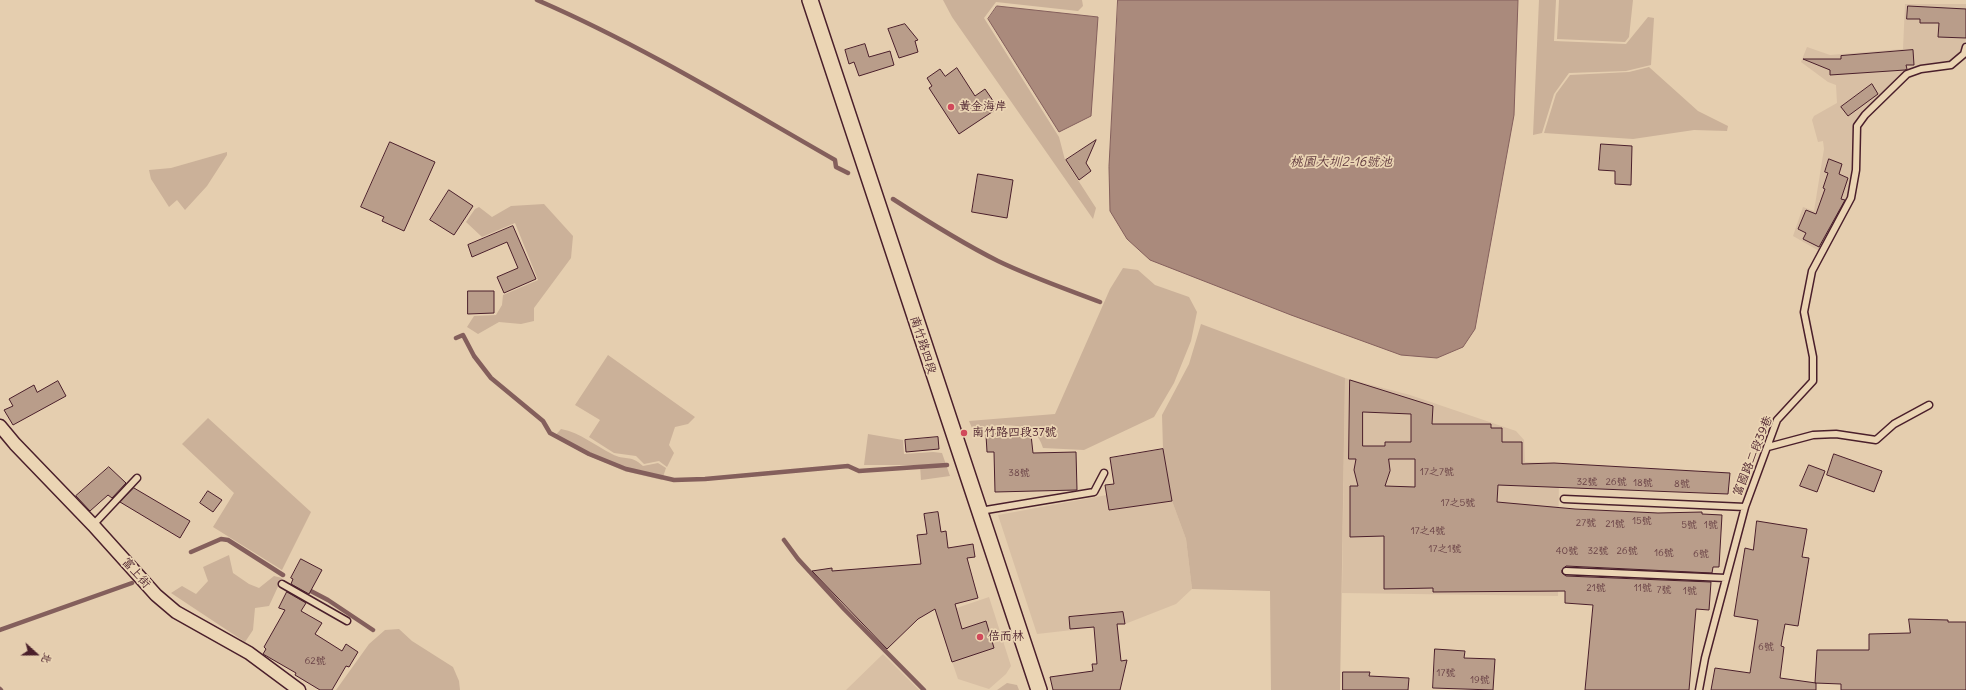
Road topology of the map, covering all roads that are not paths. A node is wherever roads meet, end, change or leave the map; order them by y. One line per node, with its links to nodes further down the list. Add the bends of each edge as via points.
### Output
1 (810, 0): 10 (street, 南竹路四段)
2 (1966, 47): 5 (lane, 富國路二段39巷, via 1964,54 1951,65 1921,69 1907,74 1857,126 1856,170 1851,198 1812,271 1804,312 1813,357 1813,381 1777,420)
3 (1929, 404): 5 (lane, via 1894,424 1876,440 1836,434 1813,435)
4 (0, 426): 11 (street, 富上街)
5 (1768, 447): 9 (lane, 富國路二段39巷)
6 (1104, 474): 10 (lane, via 1094,492)
7 (137, 478): 11 (lane)
8 (1564, 499): 9 (lane)
9 (1745, 507): 13 (lane, 富國路二段39巷)
10 (978, 512): 17 (street, 南竹路四段)
11 (93, 525): 16 (street, 富上街, via 156,595 176,612 249,654)
12 (1566, 571): 13 (lane)
13 (1726, 578): 18 (lane, 富國路二段39巷)
14 (282, 584): 15 (lane)
15 (347, 621)
16 (298, 690)
17 (1039, 690)
18 (1699, 690)

